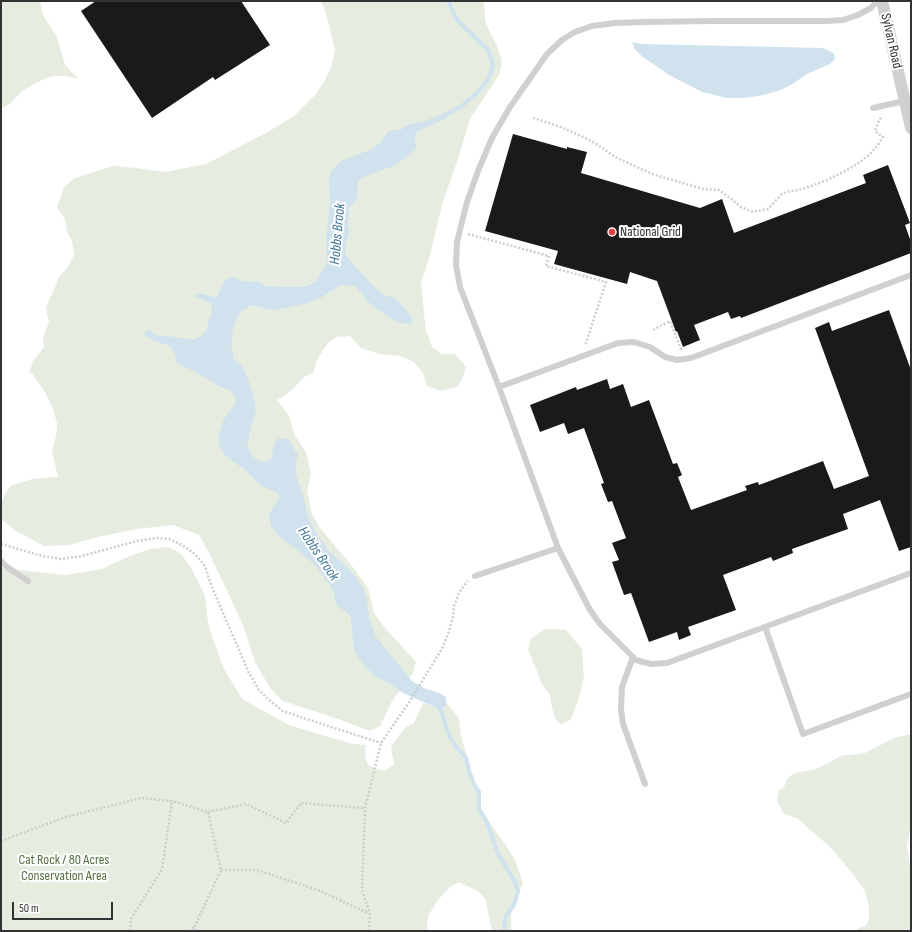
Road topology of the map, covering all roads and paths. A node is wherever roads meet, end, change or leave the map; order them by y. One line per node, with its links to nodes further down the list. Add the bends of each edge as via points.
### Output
1 (877, 1): 8 (lane, via 871,8 858,15 827,22 637,22 592,26 575,32 547,54 492,138 467,202)
2 (882, 1): 3 (street, Sylvan Road)
3 (904, 101): 4 (lane); 7 (street, Sylvan Road)
4 (874, 108)
5 (887, 114): 6 (path, via 879,120 875,131 883,137 858,164 827,180 786,192 768,209 753,212 741,207 719,190 703,189 652,174 615,157 579,135)
6 (533, 118)
7 (911, 128)
8 (460, 231): 12 (path, via 549,256 546,266 606,282); 13 (lane, via 456,265 460,288)
9 (911, 275): 12 (lane, via 692,358 677,360 665,357 650,347 634,342 618,342)
10 (653, 330): 11 (path, via 670,321 681,349)
11 (688, 348)
12 (582, 356): 13 (lane)
13 (499, 387): 15 (lane)
14 (1, 544): 23 (path, via 61,559 156,538 169,539 182,545 195,554 205,566 249,673 259,690 269,700 283,711)
15 (558, 548): 18 (lane); 21 (lane, via 596,620)
16 (1, 561): 19 (lane)
17 (911, 573): 20 (lane)
18 (475, 576): 23 (path, via 459,593 443,647)
19 (28, 581)
20 (765, 627): 21 (lane, via 667,663 652,664); 22 (lane, via 804,734)
21 (633, 657): 24 (lane, via 622,687 621,710 623,724)
22 (911, 694)
23 (381, 743): 26 (path)
24 (645, 784)
25 (172, 801): 27 (path); 28 (path, via 141,798 63,818); 32 (path, via 162,870 132,919)
26 (365, 808): 27 (path, via 301,803 286,823 246,804); 30 (path, via 362,890)
27 (208, 812): 29 (path)
28 (1, 841)
29 (220, 870): 30 (path, via 256,870 318,890); 31 (path)
30 (370, 914): 35 (path)
31 (195, 926): 33 (path); 34 (path)
32 (130, 931)
33 (189, 931)
34 (196, 931)
35 (369, 931)

